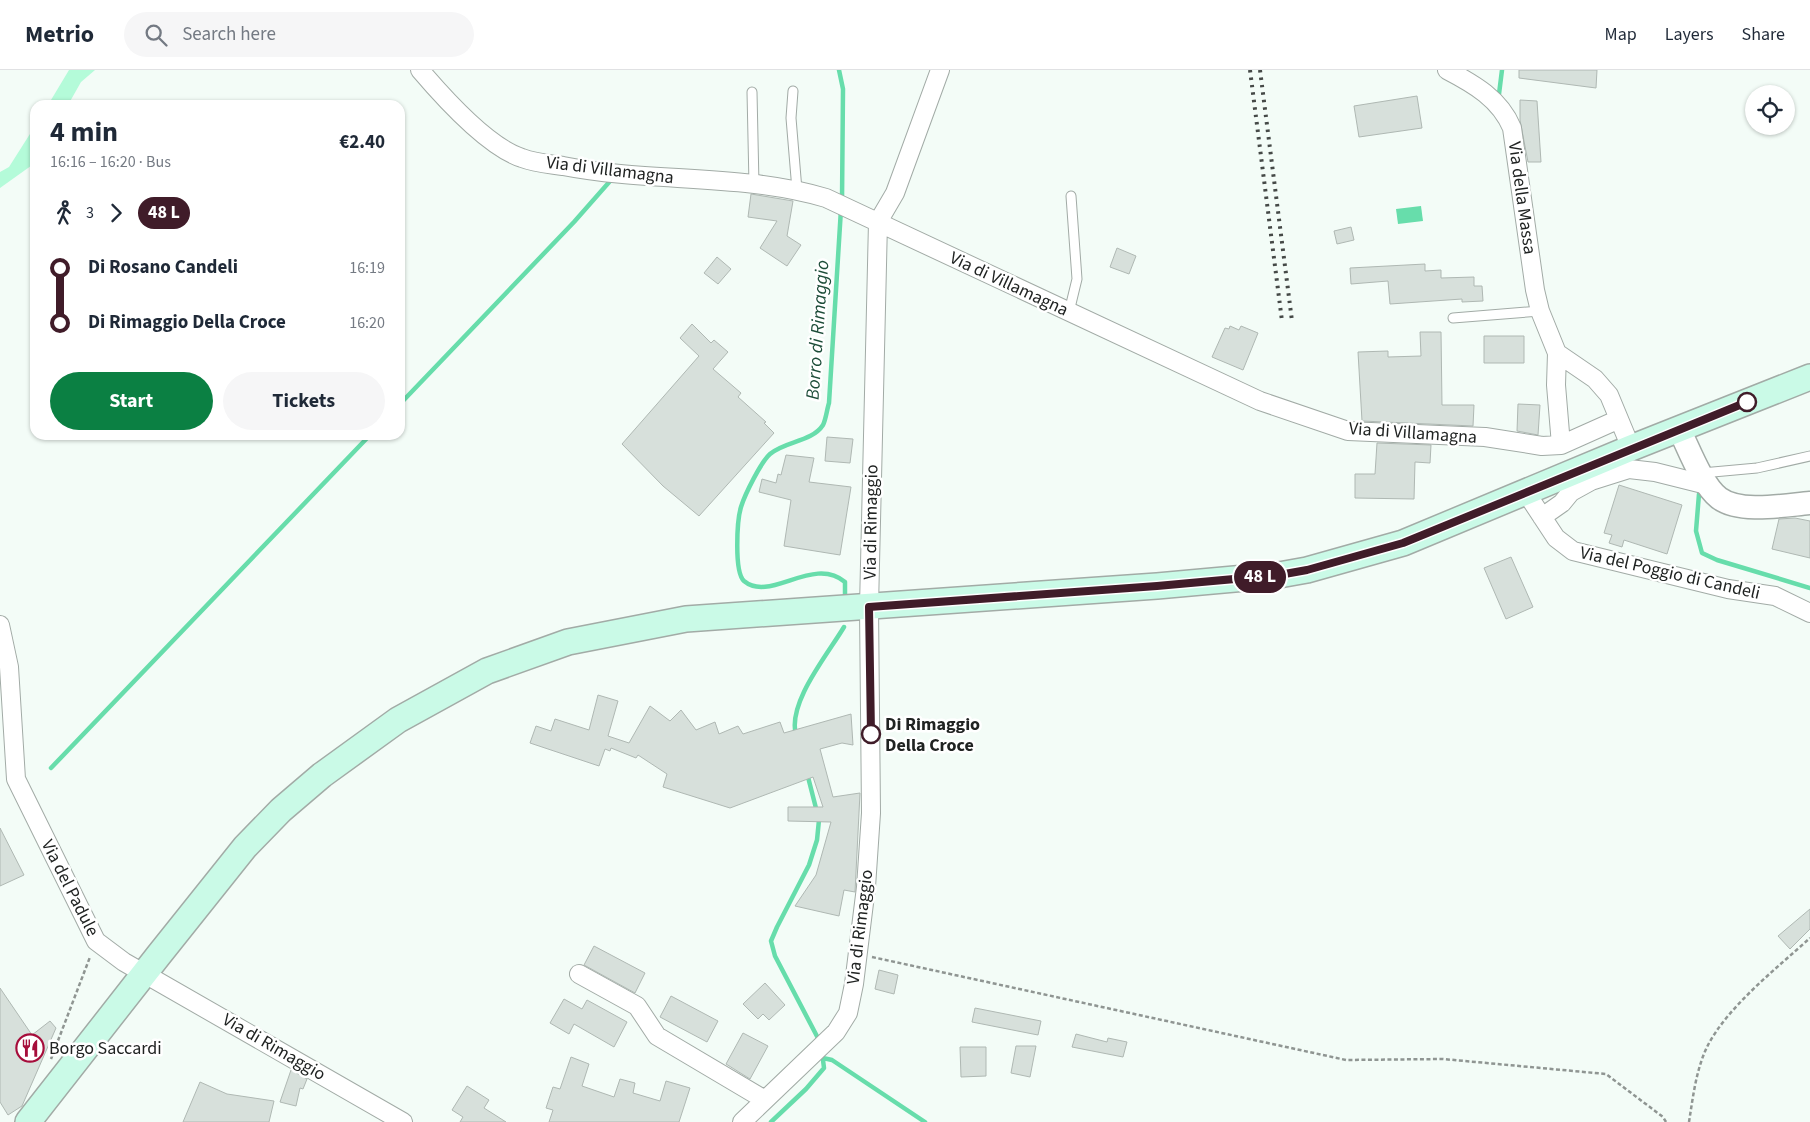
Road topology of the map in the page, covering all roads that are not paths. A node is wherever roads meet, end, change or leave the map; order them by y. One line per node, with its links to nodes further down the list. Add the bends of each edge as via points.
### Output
1 (420, 70): 6 (street, Via di Villamagna, via 449,105 498,145 522,158 593,172)
2 (940, 70): 9 (street, Via di Rimaggio, via 895,193)
3 (1447, 70): 10 (street, Via della Massa, via 1483,91 1507,116 1515,141)
4 (793, 91): 7 (lane, via 791,118)
5 (752, 92): 6 (lane)
6 (754, 185): 7 (street, Via di Villamagna)
7 (797, 190): 9 (street, Via di Villamagna, via 826,198)
8 (1071, 196): 11 (lane, via 1077,279)
9 (878, 222): 11 (street, Via di Villamagna); 24 (street, Via di Rimaggio)
10 (1540, 311): 12 (lane); 13 (street, Via della Massa)
11 (1069, 312): 17 (street, Via di Villamagna, via 1260,401 1348,431 1484,437 1542,446)
12 (1453, 318)
13 (1557, 353): 15 (street, via 1596,379 1609,395); 17 (street, Via della Massa)
14 (1810, 377): 16 (main road)
15 (1618, 420): 17 (street, Via di Villamagna); 18 (street)
16 (1679, 429): 18 (main road); 20 (street)
17 (1561, 444)
18 (1631, 448): 21 (main road)
19 (1810, 456): 20 (lane)
20 (1704, 479): 22 (street, via 1720,499 1743,507); 23 (street, via 1629,469 1591,481 1571,492 1562,504)
21 (1525, 492): 23 (street, Via del Poggio di Candeli); 24 (main road, via 1403,543 1298,572 1157,586)
22 (1810, 503)
23 (1542, 516): 25 (street, Via del Poggio di Candeli, via 1556,538 1573,551 1728,589 1775,596)
24 (864, 607): 27 (main road, via 686,619 616,631 542,650 461,684 398,720 299,794 246,847); 29 (street, Via di Rimaggio, via 871,813 866,887 848,1014 836,1032)
25 (1810, 613)
26 (0, 625): 27 (street, Via del Padule, via 9,667 16,779 96,941 109,953)
27 (144, 973): 30 (main road); 31 (street, Via di Rimaggio)
28 (579, 974): 29 (street, via 637,1006 657,1036)
29 (765, 1100): 32 (street, Via di Rimaggio)
30 (28, 1122)
31 (403, 1122)
32 (742, 1122)

